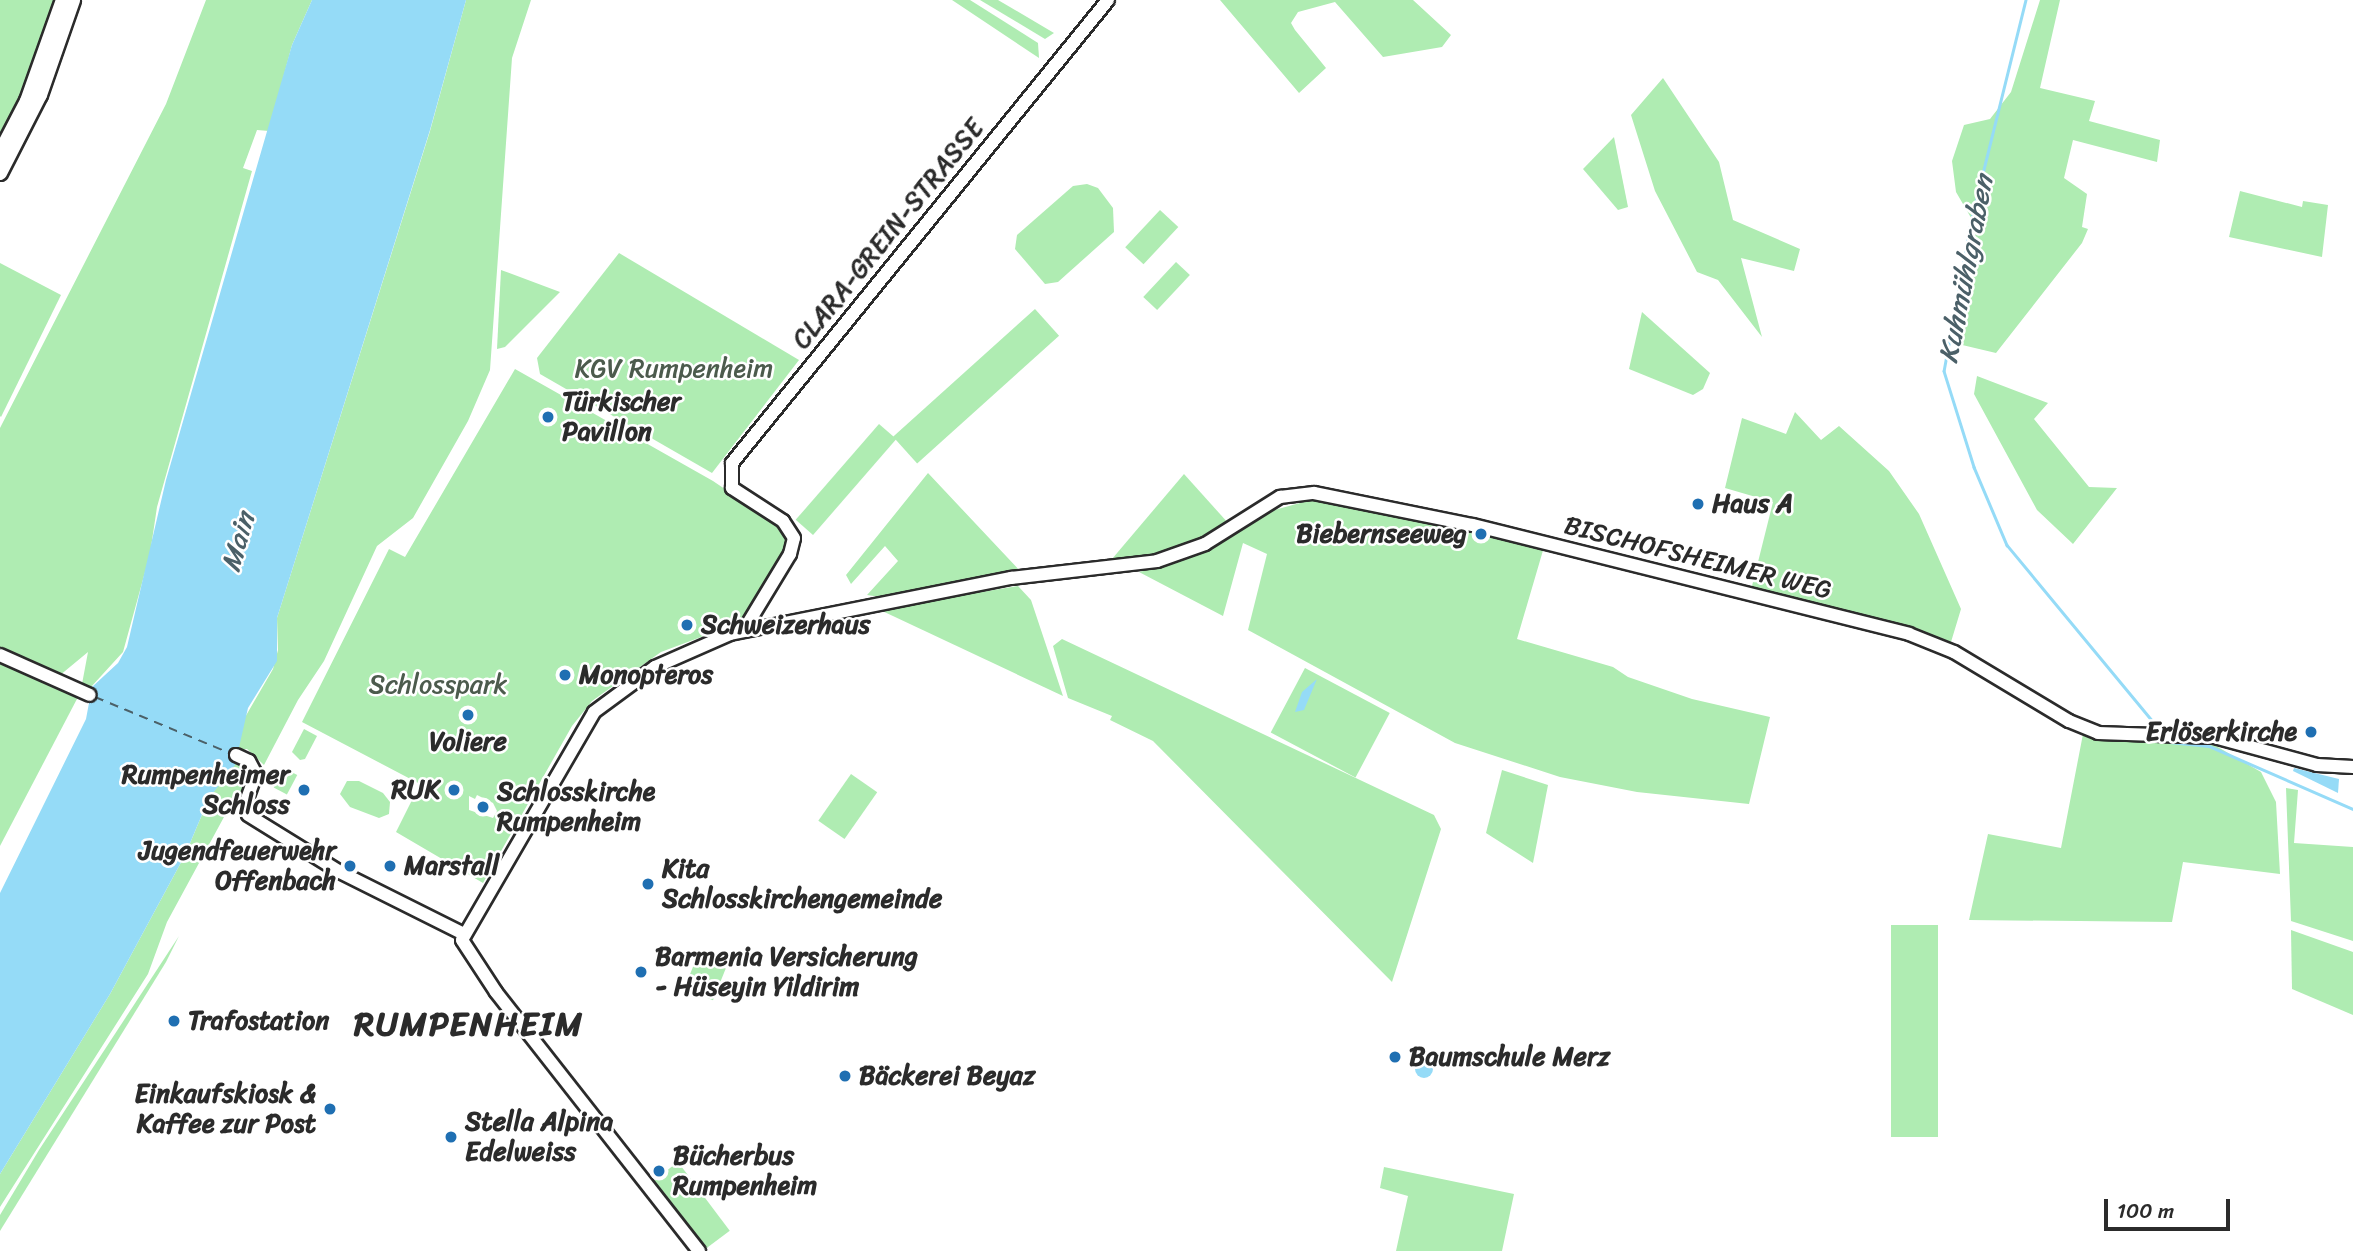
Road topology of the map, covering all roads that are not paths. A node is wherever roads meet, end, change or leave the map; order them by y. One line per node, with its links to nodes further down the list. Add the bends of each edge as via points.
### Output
1 (62, 0): 4 (main road, via 27,101)
2 (73, 0): 5 (main road, via 40,95)
3 (1108, 0): 6 (street, CLARA-GREIN-STRASSE, via 732,463 732,488 788,525 794,542)
4 (0, 153)
5 (0, 173)
6 (744, 630): 10 (street, BISCHOFSHEIMER WEG, via 1024,576 1157,561 1205,544 1284,496 1321,494 1473,525 1920,638 1954,652 2069,721 2098,733 2214,737 2317,765); 11 (street, BISCHOFSHEIMER WEG, via 655,667 594,712)
7 (0, 655): 8 (street)
8 (90, 695)
9 (236, 755): 11 (street, via 248,761 256,774 245,805 248,815 364,884)
10 (2353, 767)
11 (464, 934): 12 (street, via 466,951)
12 (699, 1251)

